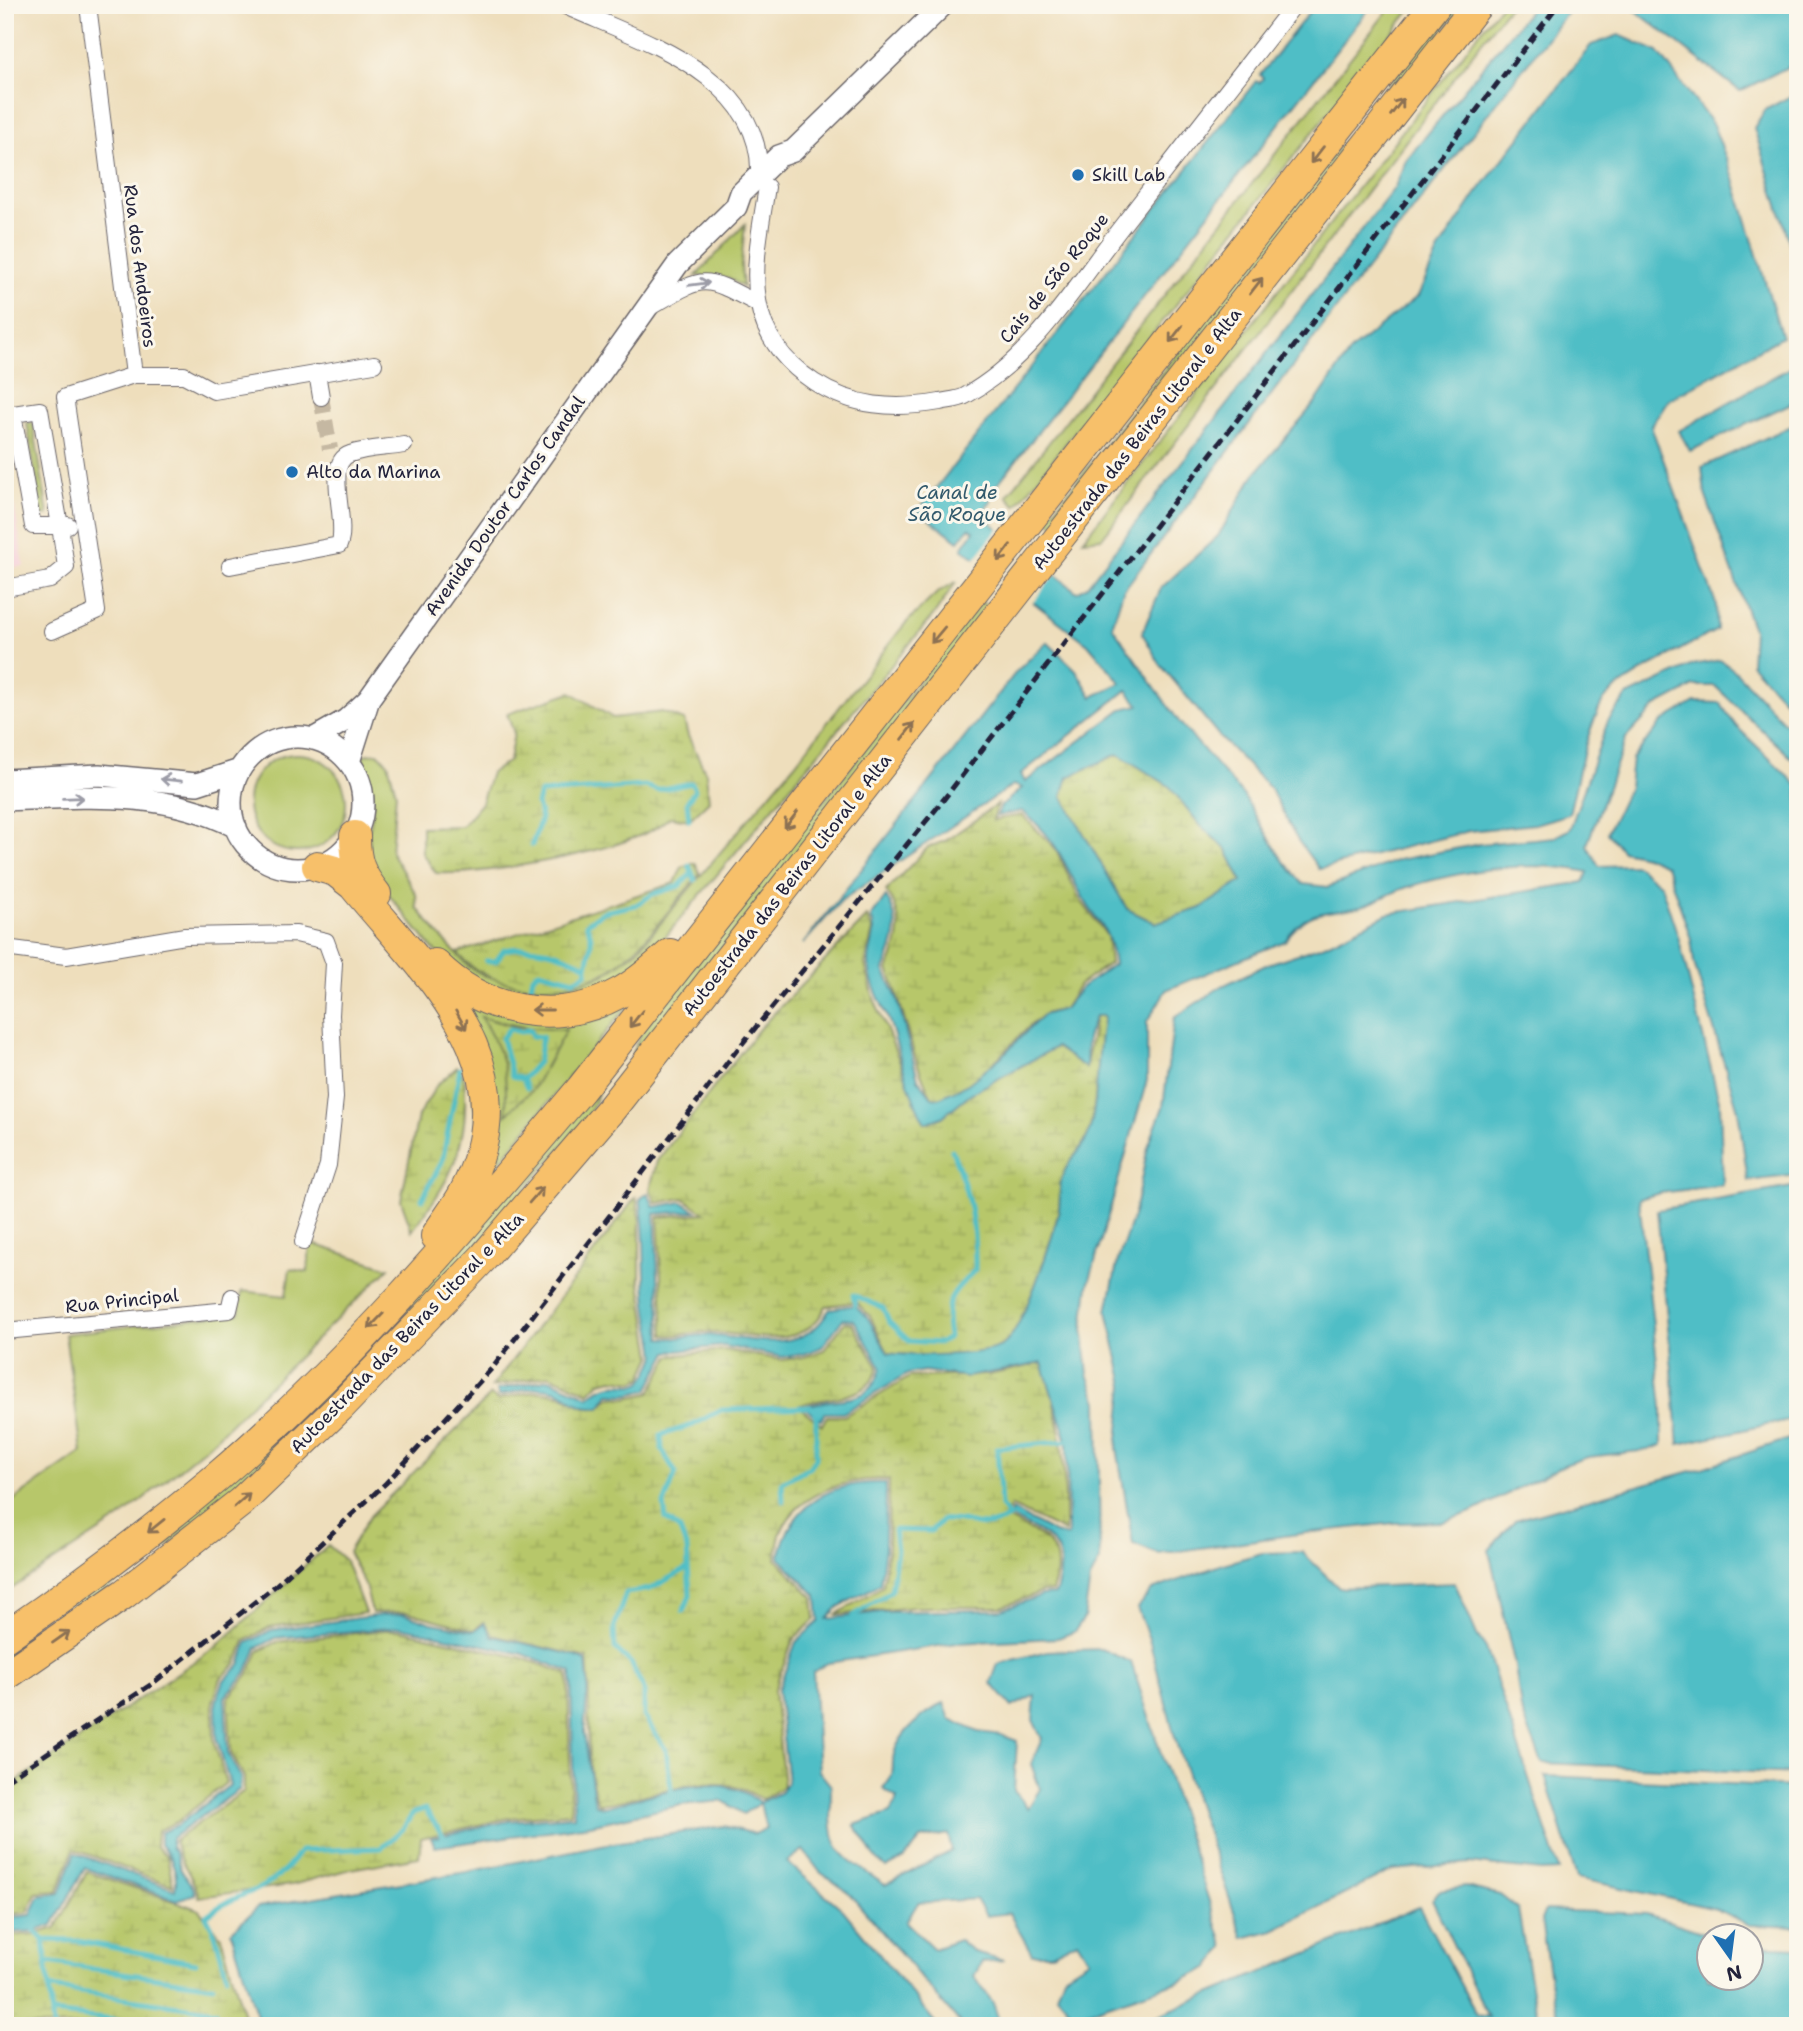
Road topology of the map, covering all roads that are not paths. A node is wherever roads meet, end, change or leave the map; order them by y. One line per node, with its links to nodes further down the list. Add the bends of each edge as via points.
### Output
1 (88, 5): 12 (street, Rua dos Andoeiros)
2 (563, 5): 7 (street, via 678,58 719,85 750,131)
3 (943, 5): 7 (street, Avenida Doutor Carlos Candal, via 793,151 779,156)
4 (1294, 5): 8 (street, Cais de São Roque, via 1051,317 1002,370 963,397 880,407 835,396 797,370 770,336)
5 (1435, 5): 29 (highway, Autoestrada das Beiras Litoral e Alta, one-way to 29)
6 (1477, 5): 36 (highway, Autoestrada das Beiras Litoral e Alta, one-way to 6, via 124,1594 241,1502 484,1257 611,1109)
7 (763, 181): 8 (street, via 754,274); 9 (street, Avenida Doutor Carlos Candal, via 741,194 736,207 678,264)
8 (758, 304): 9 (street, Avenida Doutor Carlos Candal, one-way to 8, via 690,284 705,281 725,285)
9 (641, 312): 20 (street, Avenida Doutor Carlos Candal)
10 (374, 364): 11 (street)
11 (317, 373): 12 (street, via 214,391 184,375); 13 (street)
12 (134, 375): 15 (street, via 65,397)
13 (321, 397)
14 (404, 445): 17 (street, via 334,456 344,534 339,545)
15 (83, 524): 16 (street); 19 (street, via 97,611)
16 (60, 526): 16 (street, via 40,410 13,414 33,526); 18 (street, via 66,567 50,580)
17 (230, 566)
18 (5, 588)
19 (52, 631)
20 (368, 701): 21 (street, Avenida Doutor Carlos Candal); 22 (street, Avenida Doutor Carlos Candal)
21 (313, 739): 22 (street, via 333,747); 23 (street, via 277,740 260,748)
22 (349, 762): 27 (street, via 360,781 364,804)
23 (237, 771): 24 (street, one-way to 24, via 197,784 99,775); 26 (street, via 231,796)
24 (5, 780)
25 (5, 800): 26 (street, one-way to 26, via 99,797 171,802 210,813)
26 (236, 827): 28 (street, via 251,852 268,863 286,869)
27 (355, 836): 28 (street, via 338,856); 29 (highway, one-way to 27, via 618,994 564,1010 505,1006 476,997 453,982 426,954 362,876 355,859)
28 (317, 866): 32 (highway, one-way to 32, via 335,871 353,885 459,1015 481,1061 486,1113 480,1153 465,1191)
29 (723, 907): 32 (highway, Autoestrada das Beiras Litoral e Alta, one-way to 32, via 581,1089)
30 (5, 948): 31 (street, via 66,956 185,936 296,934 326,941 334,963 335,1098 327,1165)
31 (303, 1242)
32 (404, 1291): 35 (highway, Autoestrada das Beiras Litoral e Alta, one-way to 35, via 312,1388 217,1476 106,1568)
33 (232, 1297): 34 (street, Rua Principal, via 229,1310)
34 (5, 1331)
35 (5, 1637)
36 (5, 1676)

